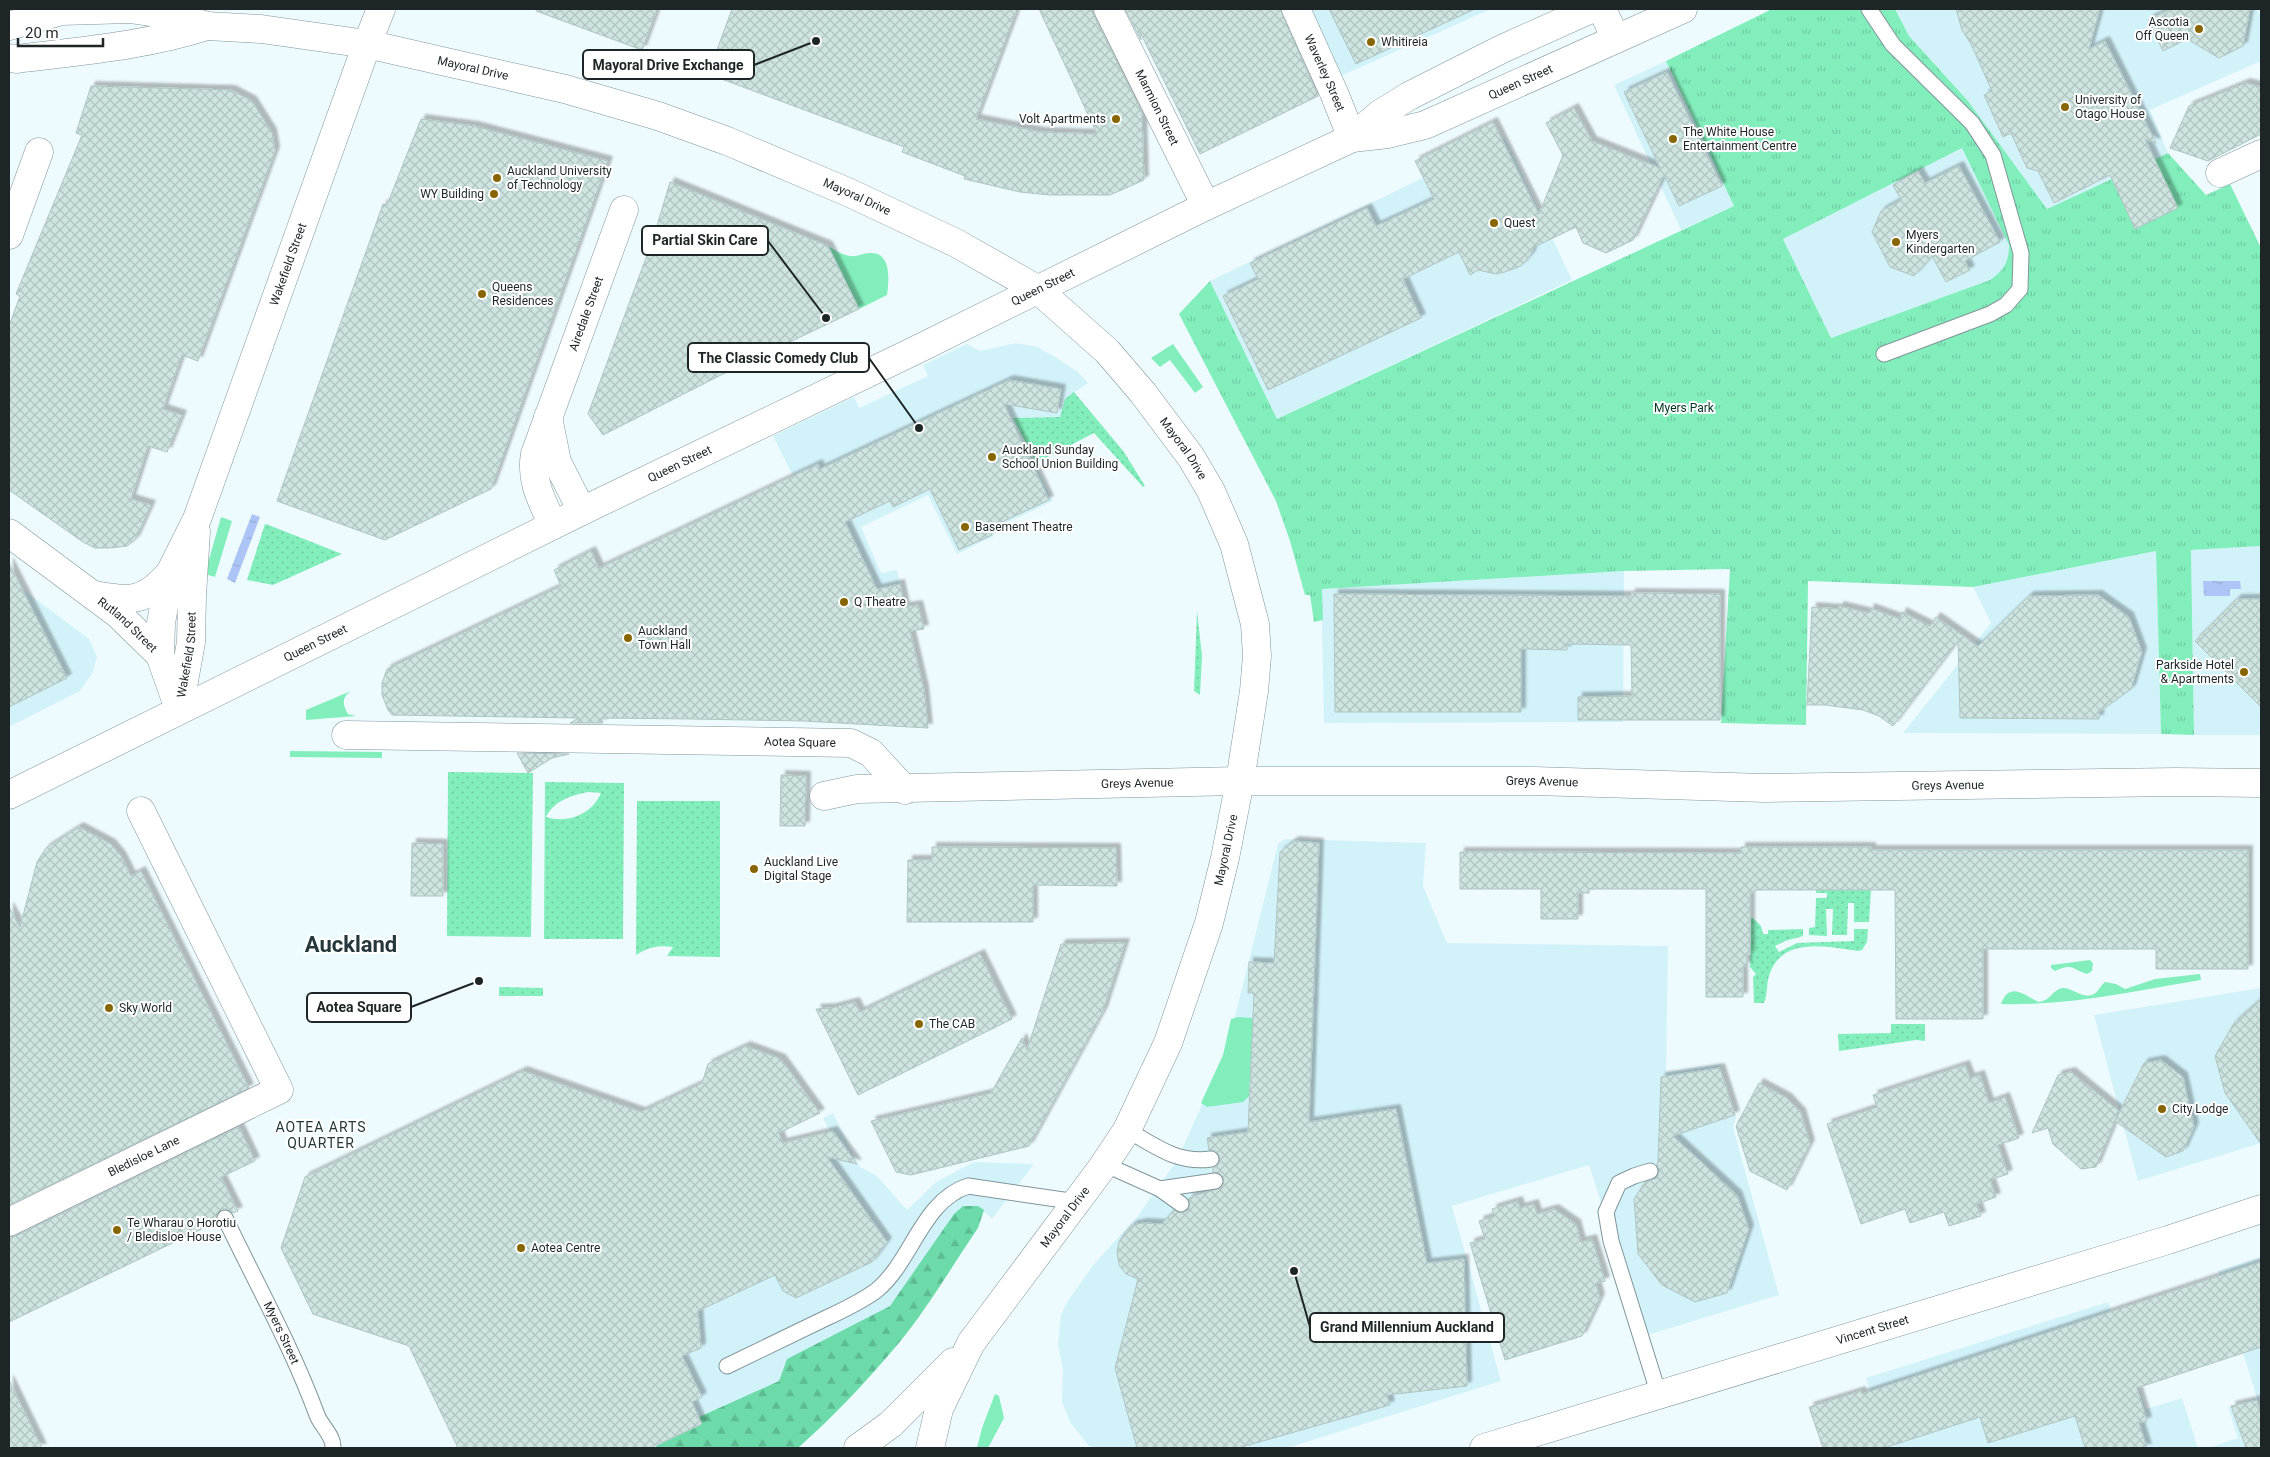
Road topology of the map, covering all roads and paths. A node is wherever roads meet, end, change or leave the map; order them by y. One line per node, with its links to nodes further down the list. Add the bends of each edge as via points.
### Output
1 (382, 9): 11 (street, Wakefield Street)
2 (1108, 9): 17 (street, Marmion Street)
3 (1296, 9): 13 (street, Waverley Street)
4 (1591, 9): 13 (street, Queen Street, via 1409,96 1380,114)
5 (1602, 9): 10 (street)
6 (1683, 9): 10 (street, Queen Street)
7 (1870, 9): 21 (lane, via 1893,45 1972,123 1993,155 2021,253 2020,289 2006,306)
8 (9, 26): 9 (street, Mayoral Drive, via 61,11 130,9 170,15)
9 (207, 26): 11 (street, Mayoral Drive); 12 (street, Mayoral Drive, via 136,43)
10 (1616, 39): 13 (street, Queen Street, via 1425,125)
11 (367, 44): 20 (street, Mayoral Drive, via 565,88 684,125 850,192 956,243); 24 (street, Wakefield Street)
12 (9, 58)
13 (1352, 138): 17 (street, Queen Street)
14 (39, 152): 19 (street)
15 (2261, 154): 16 (street)
16 (2220, 172)
17 (1206, 206): 20 (street, Queen Street)
18 (624, 210): 22 (street, Airedale Street)
19 (9, 235)
20 (1037, 289): 23 (street, Queen Street); 32 (street, Mayoral Drive, via 1107,350 1143,393 1191,457 1227,526 1255,624 1257,656)
21 (1884, 354)
22 (548, 417): 23 (street, via 557,462); 25 (street, Airedale Street, via 532,467 538,494)
23 (582, 511): 25 (street, Queen Street)
24 (197, 519): 27 (street, Wakefield Street); 30 (street, Wakefield Street, via 191,642)
25 (553, 525): 30 (street, Queen Street)
26 (9, 533): 28 (street, Rutland Street)
27 (170, 573): 28 (street, Rutland Street, via 157,588 139,598 124,600); 29 (street, Wakefield Street, via 161,623)
28 (94, 595): 29 (street, Rutland Street)
29 (160, 655): 30 (street, Wakefield Street)
30 (179, 710): 35 (street, Queen Street)
31 (346, 735): 34 (street, Aotea Square, via 851,742 871,753)
32 (1240, 782): 33 (street, Greys Avenue, via 1534,781 1765,788); 34 (street, Greys Avenue); 38 (street, Mayoral Drive, via 1226,858 1196,966 1168,1043)
33 (2261, 783)
34 (906, 790): 36 (street, Greys Avenue, via 857,789)
35 (9, 795)
36 (824, 796)
37 (141, 811): 48 (street, Bledisloe Lane, via 279,1090)
38 (1127, 1130): 39 (lane, via 1182,1159); 40 (street, Mayoral Drive)
39 (1211, 1159)
40 (1104, 1164): 43 (lane); 44 (street, Mayoral Drive)
41 (1650, 1171): 51 (lane, via 1619,1183 1606,1212 1611,1241)
42 (1215, 1181): 43 (lane)
43 (1160, 1189): 45 (lane)
44 (1077, 1202): 49 (street, Mayoral Drive); 50 (lane, via 968,1186 959,1189 929,1218 892,1273 875,1291)
45 (1181, 1204)
46 (2261, 1208): 51 (street, Vincent Street, via 2168,1240)
47 (224, 1218): 52 (lane, Myers Street, via 308,1389 319,1419 334,1443)
48 (9, 1222)
49 (972, 1344): 53 (street, via 891,1424); 54 (street, Mayoral Drive, via 939,1409)
50 (727, 1366)
51 (1659, 1395): 55 (street, Vincent Street)
52 (333, 1448)
53 (858, 1448)
54 (930, 1448)
55 (1484, 1448)

